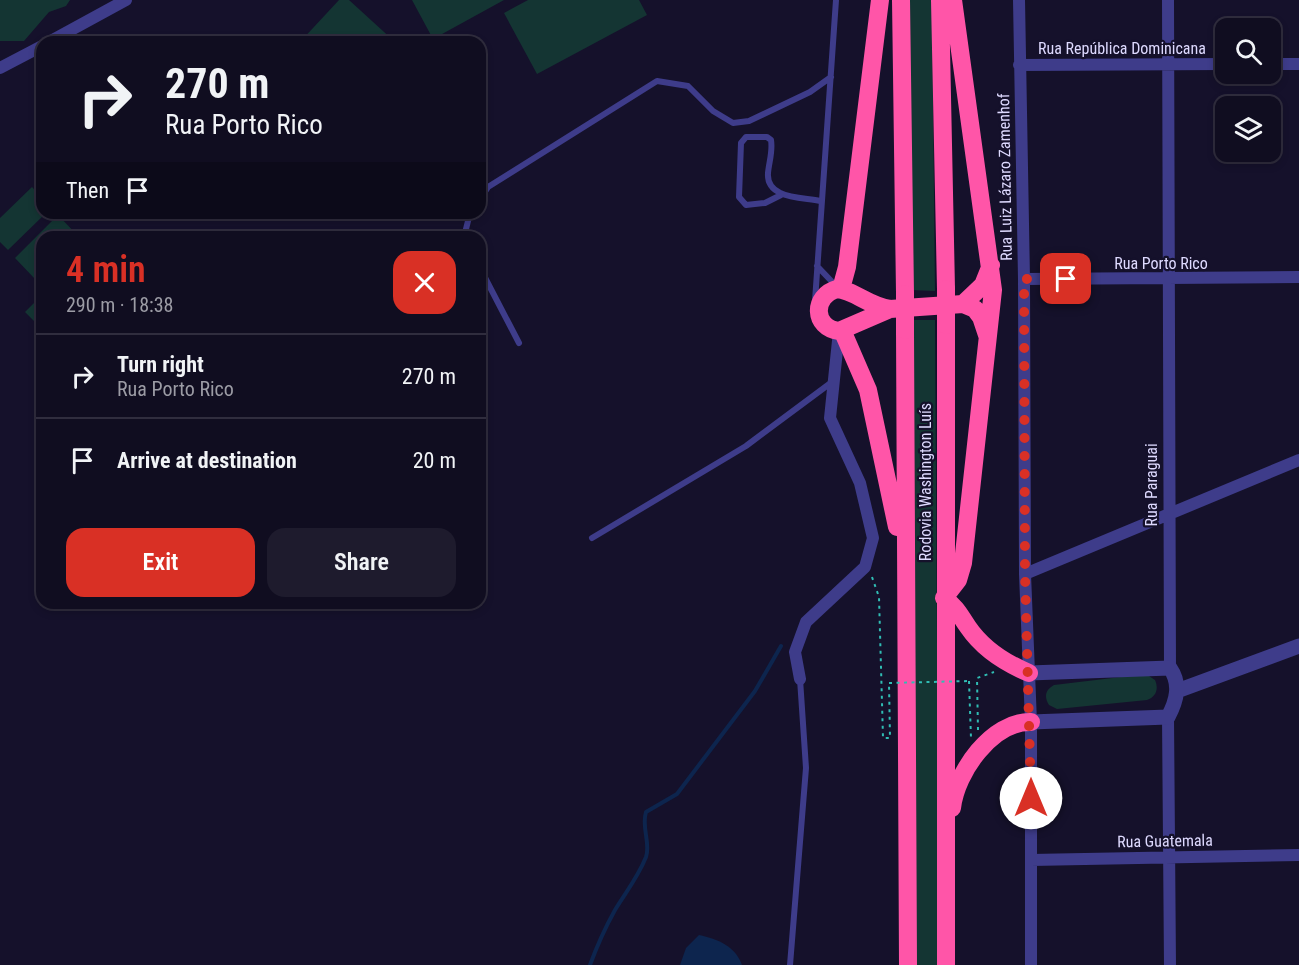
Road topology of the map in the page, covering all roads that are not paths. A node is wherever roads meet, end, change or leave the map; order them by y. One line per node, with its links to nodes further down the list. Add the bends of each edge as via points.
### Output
1 (126, 0): 9 (street)
2 (836, 0): 17 (lane)
3 (880, 0): 27 (highway, via 847,267)
4 (901, 0): 41 (highway, Rodovia Washington Luís, bridge)
5 (940, 0): 39 (highway, Rodovia Washington Luís, bridge, via 946,289)
6 (953, 0): 21 (highway)
7 (1018, 0): 15 (street, Rua Luiz Lázaro Zamenhof)
8 (1168, 0): 11 (street, Rua Paraguai)
9 (60, 36)
10 (36, 49): 16 (street)
11 (1168, 64): 12 (street, Rua República Dominicana); 15 (street, Rua República Dominicana); 26 (street, Rua Paraguai)
12 (1215, 64)
13 (1281, 64): 14 (street)
14 (1299, 64)
15 (1019, 65): 24 (street, Rua Luiz Lázaro Zamenhof)
16 (0, 68)
17 (831, 77): 18 (lane, via 810,92 749,121 733,123 713,111 688,86 657,81); 20 (lane)
18 (486, 190)
19 (781, 195): 19 (lane, via 771,187 768,177 771,140 767,136 746,137 741,143 739,197 746,205 765,203); 20 (lane)
20 (820, 201): 22 (lane)
21 (991, 263): 28 (highway, via 982,285); 32 (highway, via 992,324)
22 (817, 266): 27 (lane); 30 (lane, via 814,290)
23 (1299, 277): 26 (street, Rua Porto Rico)
24 (1024, 279): 26 (street, Rua Porto Rico); 38 (street, Rua Luiz Lázaro Zamenhof)
25 (486, 280): 33 (lane)
26 (1169, 280): 36 (street, Rua Paraguai)
27 (841, 289): 29 (highway, via 869,304); 30 (highway, via 824,295)
28 (963, 304): 29 (highway); 32 (highway, via 975,309)
29 (890, 309): 31 (highway)
30 (818, 315): 31 (highway, via 826,327)
31 (841, 330): 34 (street); 41 (highway, via 868,390 896,519)
32 (987, 335): 39 (highway, via 963,562 957,580)
33 (519, 344)
34 (833, 381): 37 (lane, via 746,446); 44 (street, via 830,418 860,483 873,538 865,567 806,622 795,652)
35 (1299, 460): 36 (street)
36 (1170, 514): 38 (street); 42 (street, Rua Paraguai)
37 (592, 538)
38 (1025, 574): 43 (street, Rua Luiz Lázaro Zamenhof)
39 (944, 598): 43 (highway, via 959,609 967,626 986,647); 51 (highway, Rodovia Washington Luís)
40 (1299, 646): 45 (street)
41 (905, 658): 53 (highway, Rodovia Washington Luís)
42 (1170, 668): 43 (street); 45 (street, Rua Paraguai, via 1176,677)
43 (1029, 673): 47 (street, Rua Luiz Lázaro Zamenhof)
44 (800, 679): 52 (lane, via 806,768)
45 (1177, 691): 46 (street)
46 (1168, 717): 47 (street); 49 (street)
47 (1031, 722): 50 (street, Rua Luiz Lázaro Zamenhof); 51 (highway, via 1018,722 1003,730 960,779)
48 (1299, 855): 49 (street, Rua Guatemala)
49 (1171, 857): 50 (street, Rua Guatemala); 56 (street)
50 (1031, 860): 55 (street, Rua Luiz Lázaro Zamenhof)
51 (946, 867): 54 (highway, Rodovia Washington Luís)
52 (790, 965)
53 (908, 965)
54 (946, 965)
55 (1031, 965)
56 (1170, 965)

